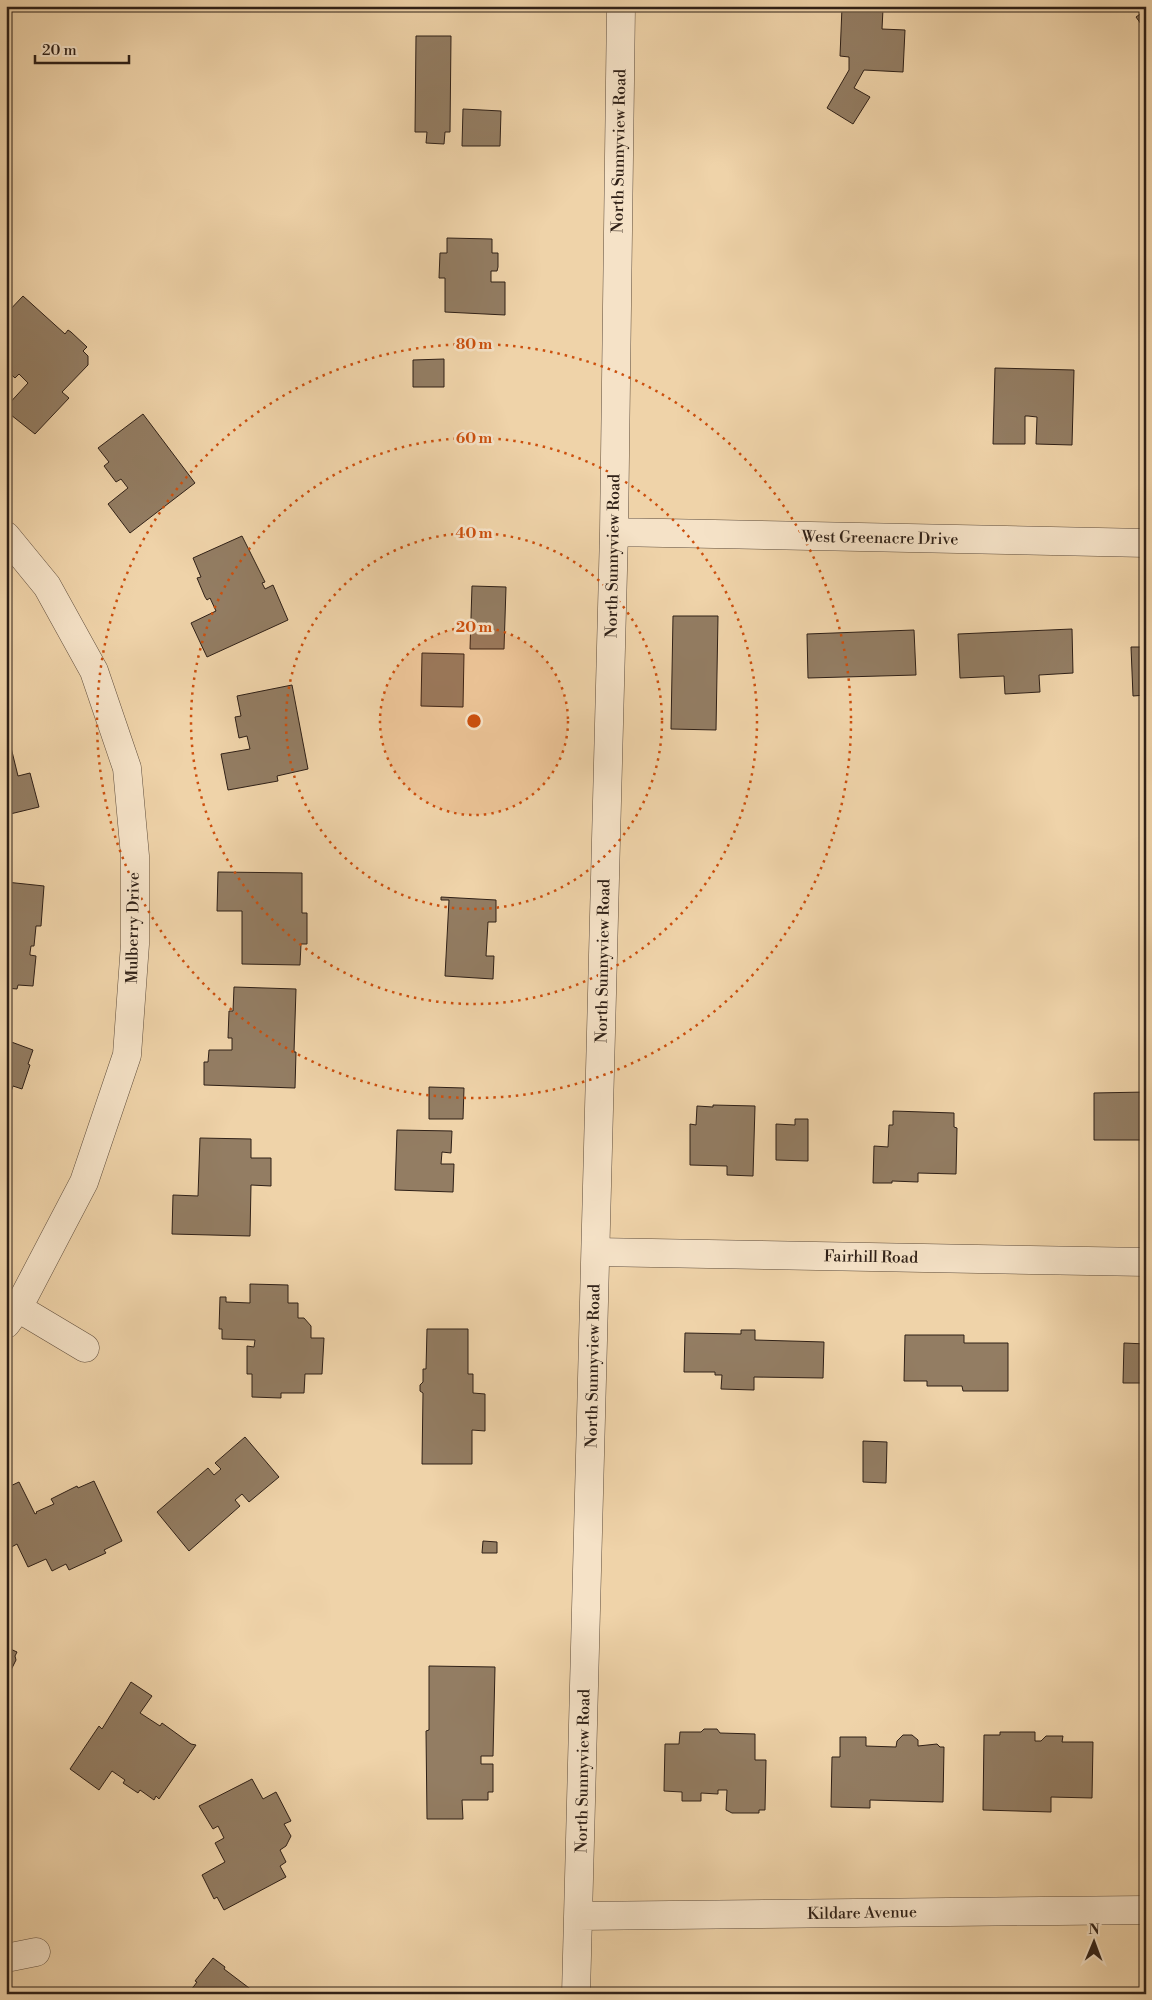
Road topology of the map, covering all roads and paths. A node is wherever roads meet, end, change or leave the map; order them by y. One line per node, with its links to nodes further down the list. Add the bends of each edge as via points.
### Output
1 (621, 6): 2 (street, North Sunnyview Road)
2 (614, 532): 4 (street, West Greenacre Drive); 5 (street, North Sunnyview Road)
3 (6, 536): 7 (street, Mulberry Drive, via 47,586 94,671 127,768 135,856 135,944 127,1056 84,1182)
4 (1146, 543)
5 (596, 1252): 6 (street, Fairhill Road); 10 (street, North Sunnyview Road)
6 (1146, 1262)
7 (12, 1316): 8 (street)
8 (85, 1348)
9 (1146, 1910): 10 (street, Kildare Avenue)
10 (579, 1916): 13 (street, North Sunnyview Road)
11 (36, 1952): 12 (street)
12 (6, 1958)
13 (576, 1994)

